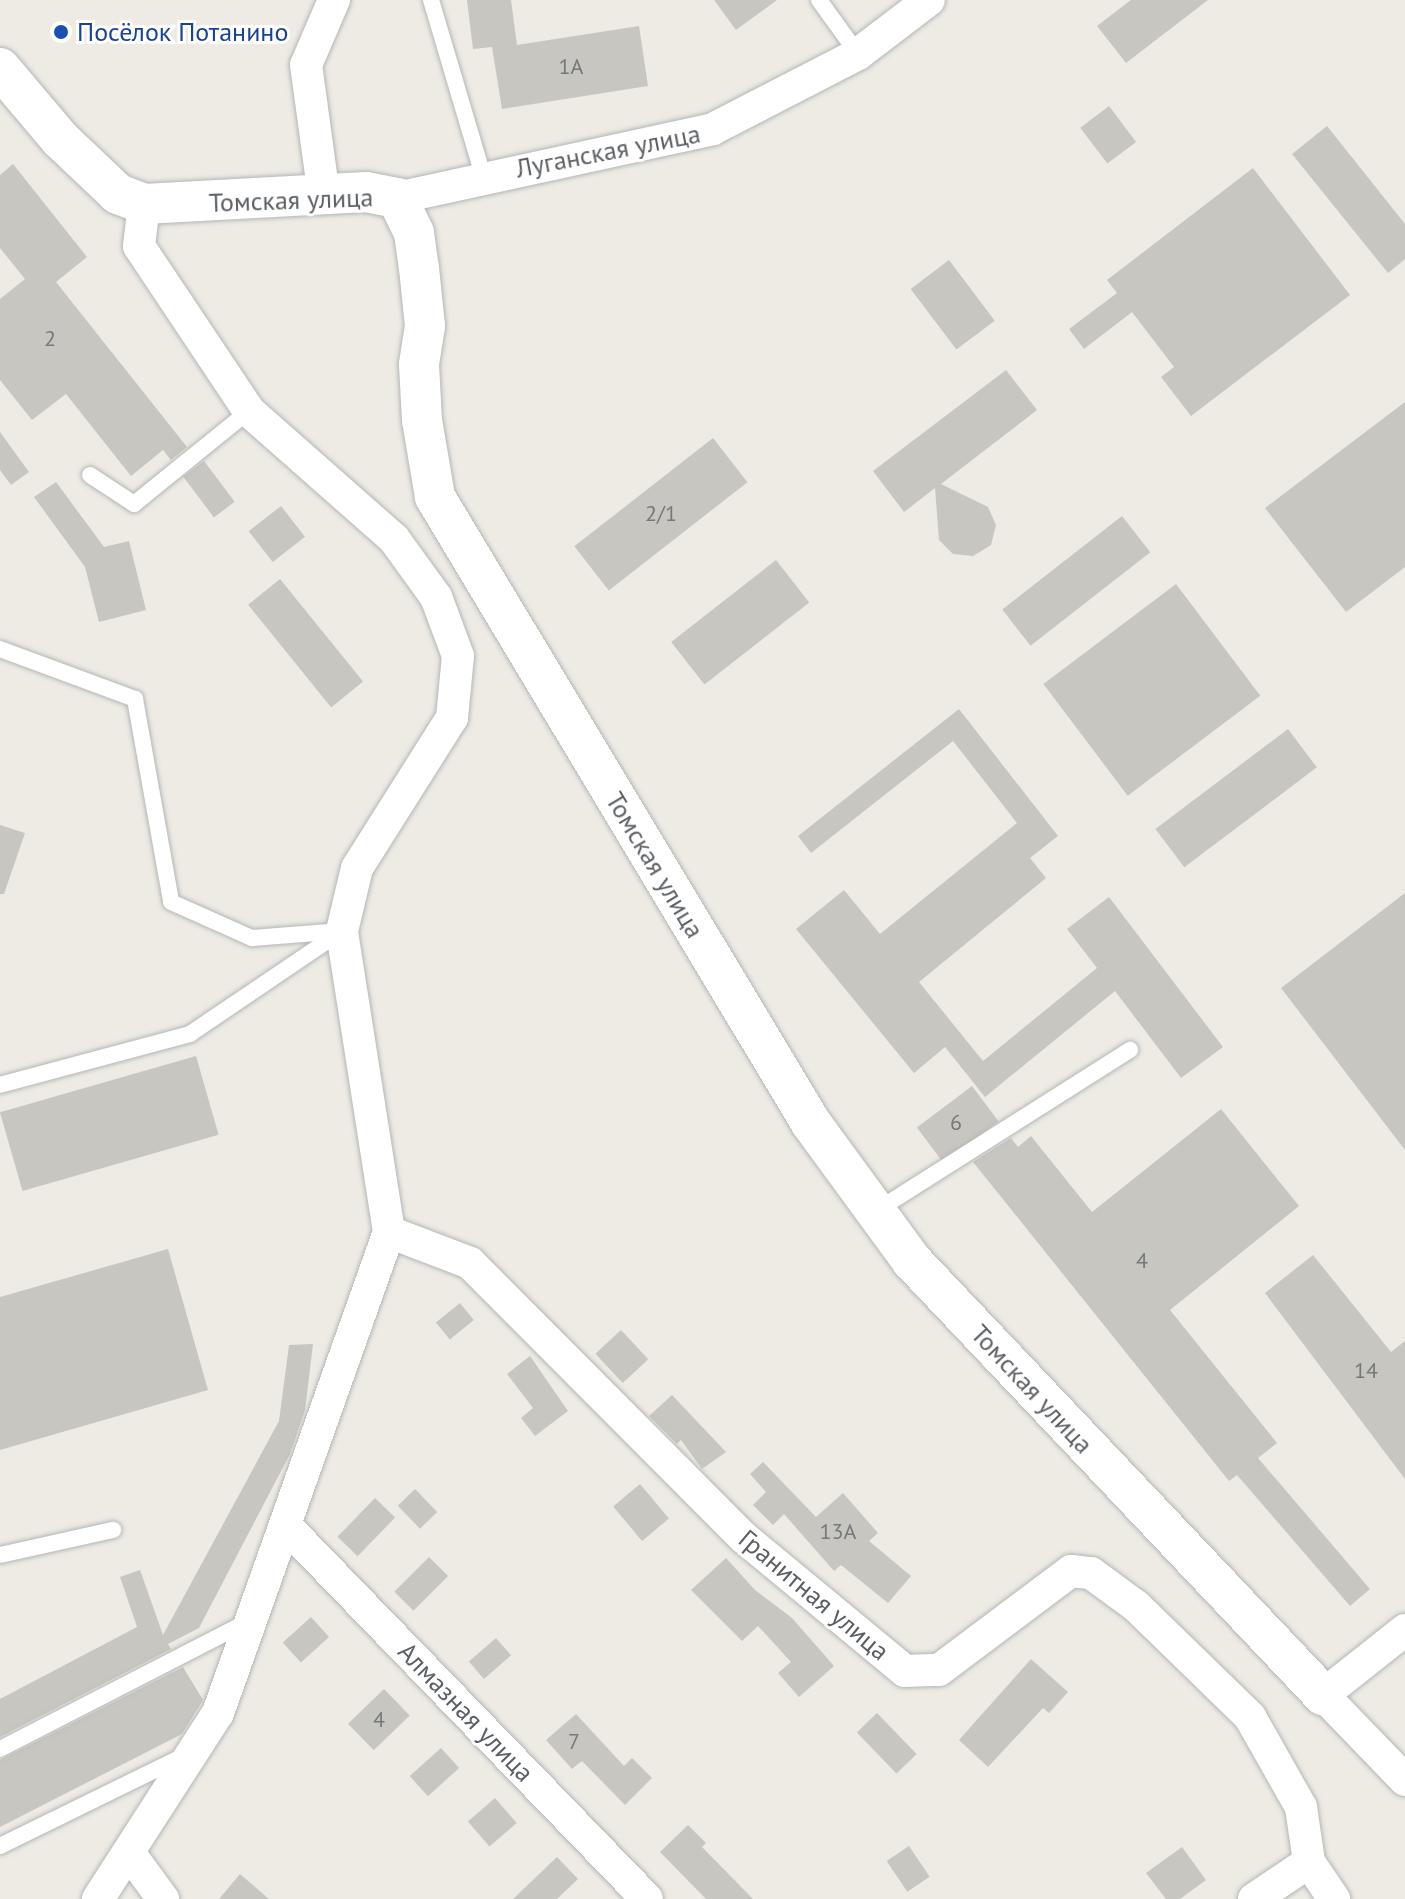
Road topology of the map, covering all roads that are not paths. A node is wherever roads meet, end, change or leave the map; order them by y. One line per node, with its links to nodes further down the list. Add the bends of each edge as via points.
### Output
1 (334, 0): 8 (street, via 306,65)
2 (431, 0): 7 (lane)
3 (819, 0): 5 (lane)
4 (929, 0): 5 (street, Луганская улица)
5 (858, 54): 7 (street, Луганская улица, via 713,129)
6 (0, 68): 10 (street, via 60,139 118,194)
7 (483, 176): 9 (street, Луганская улица)
8 (324, 196): 9 (street, Томская улица, via 366,192); 10 (street, Томская улица)
9 (397, 198): 17 (street, Томская улица, via 414,233 419,268 425,326 419,365 422,420 435,497 811,1123)
10 (144, 204): 11 (street, via 139,246)
11 (249, 411): 12 (lane, via 134,504); 14 (street, via 394,539 436,597 458,656 452,718 357,868)
12 (90, 475)
13 (0, 649): 14 (lane, via 135,699 171,902 252,938)
14 (342, 931): 16 (lane, via 190,1034); 18 (street, via 376,1180)
15 (1130, 1050): 17 (lane)
16 (0, 1085)
17 (875, 1212): 24 (street, Томская улица, via 922,1272)
18 (389, 1232): 19 (street); 30 (street, Гранитная улица, via 470,1263 743,1537 905,1671 939,1670 1071,1571 1091,1573 1136,1606 1250,1717 1301,1807)
19 (286, 1526): 22 (street); 33 (street, Алмазная улица)
20 (113, 1530): 21 (lane)
21 (0, 1555)
22 (252, 1620): 25 (lane); 26 (street, via 218,1713)
23 (1405, 1630): 24 (street)
24 (1323, 1695): 27 (street, Томская улица)
25 (0, 1749)
26 (194, 1751): 28 (lane); 29 (street)
27 (1405, 1780)
28 (0, 1846)
29 (130, 1854): 31 (street); 32 (street)
30 (1309, 1862): 34 (street); 35 (street, Гранитная улица)
31 (98, 1899)
32 (163, 1899)
33 (647, 1899)
34 (1254, 1899)
35 (1334, 1899)

